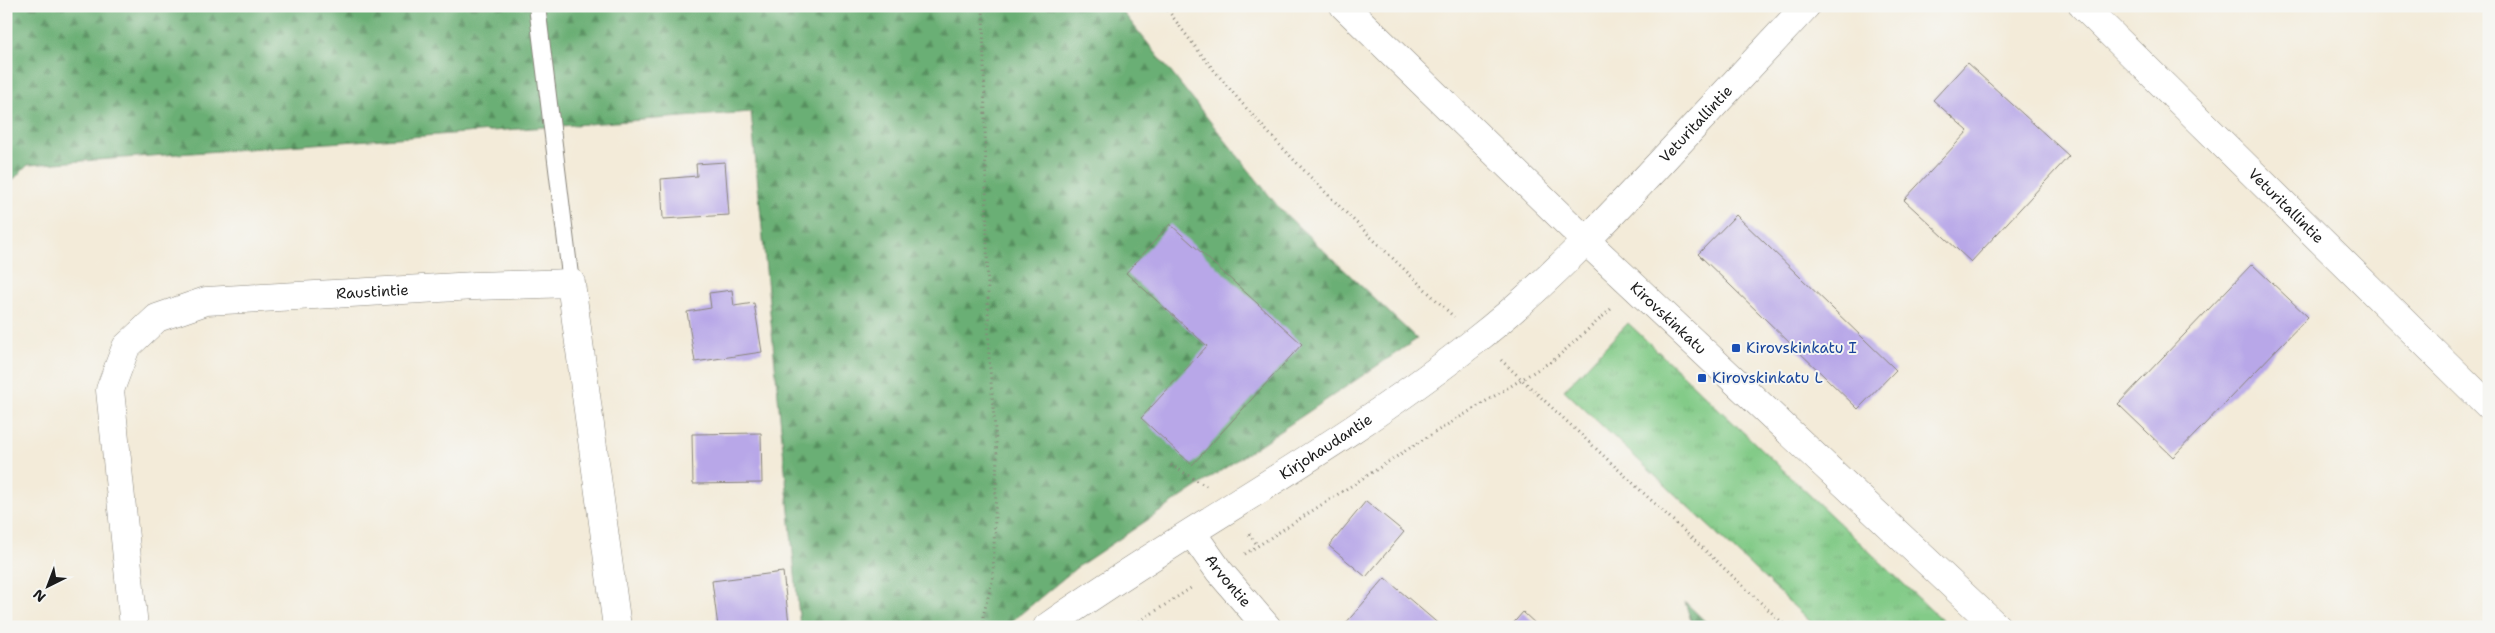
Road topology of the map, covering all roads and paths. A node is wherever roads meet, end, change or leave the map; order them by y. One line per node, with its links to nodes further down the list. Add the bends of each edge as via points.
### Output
1 (537, 6): 7 (lane)
2 (983, 6): 14 (path, via 989,358 997,454 994,578)
3 (1344, 6): 6 (street, Kirovskinkatu)
4 (1806, 6): 6 (street, Veturitallintie)
5 (2083, 6): 9 (street, Veturitallintie)
6 (1586, 241): 8 (street, Kirovskinkatu); 10 (street, Kirjohaudantie, via 1477,339 1416,386)
7 (571, 283): 12 (street, Raustintie, via 206,301 157,318 126,347 110,390); 13 (street)
8 (1636, 286): 11 (path, via 1556,359 1424,439); 18 (street, Kirovskinkatu)
9 (2489, 406)
10 (1192, 533): 11 (street, Arvontie); 15 (street, Kirjohaudantie, via 1096,592)
11 (1219, 571): 16 (path); 17 (street, Arvontie)
12 (134, 627)
13 (617, 627)
14 (983, 627)
15 (1047, 627)
16 (1131, 627)
17 (1267, 627)
18 (1997, 627)

